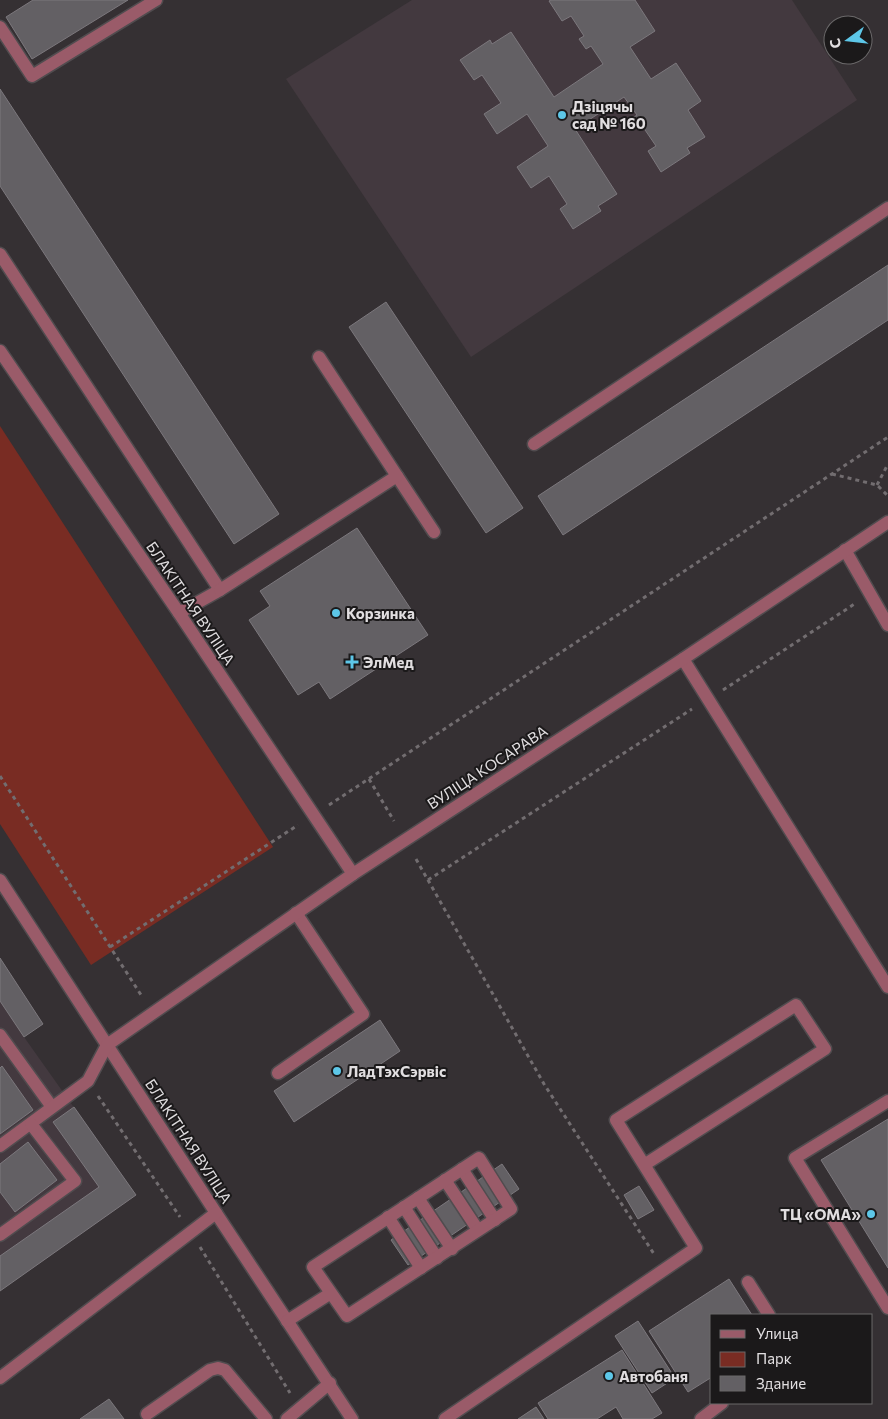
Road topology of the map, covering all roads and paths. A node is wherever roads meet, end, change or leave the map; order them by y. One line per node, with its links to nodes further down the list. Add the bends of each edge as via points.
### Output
1 (156, 0): 2 (street, via 32,76)
2 (0, 27)
3 (888, 208): 8 (street)
4 (0, 254): 17 (street)
5 (0, 351): 19 (street, БЛАКІТНАЯ ВУЛІЦА)
6 (319, 357): 11 (street)
7 (888, 437): 10 (path)
8 (534, 444)
9 (888, 464): 12 (path)
10 (831, 474): 12 (path); 24 (path)
11 (397, 476): 15 (street); 17 (street)
12 (878, 485): 13 (path)
13 (888, 496)
14 (888, 522): 16 (street, ВУЛІЦА КОСАРАВА)
15 (434, 532)
16 (845, 550): 18 (street); 21 (street, ВУЛІЦА КОСАРАВА)
17 (220, 590): 19 (street)
18 (870, 594): 20 (street); 22 (path)
19 (180, 614): 25 (street, БЛАКІТНАЯ ВУЛІЦА)
20 (888, 625)
21 (683, 659): 22 (street); 28 (street, ВУЛІЦА КОСАРАВА)
22 (708, 699): 30 (path); 33 (street)
23 (0, 776): 32 (path)
24 (369, 778): 25 (path); 26 (path)
25 (314, 815): 28 (street, БЛАКІТНАЯ ВУЛІЦА); 32 (path)
26 (394, 821)
27 (416, 858): 30 (path)
28 (353, 874): 31 (street, ВУЛІЦА КОСАРАВА)
29 (0, 880): 36 (street, БЛАКІТНАЯ ВУЛІЦА)
30 (428, 880): 55 (path, via 544,1084)
31 (296, 913): 34 (street, ВУЛІЦА КОСАРАВА); 37 (street, via 363,1014)
32 (110, 947): 34 (path)
33 (888, 987)
34 (153, 1013): 36 (street, ВУЛІЦА КОСАРАВА)
35 (2, 1043): 39 (street)
36 (107, 1045): 39 (street, via 88,1081); 47 (street, БЛАКІТНАЯ ВУЛІЦА)
37 (278, 1073)
38 (888, 1101): 58 (street, via 795,1158)
39 (52, 1107): 40 (street)
40 (31, 1124): 41 (street); 50 (street, via 75,1181)
41 (0, 1146)
42 (644, 1165): 42 (street, via 616,1120 796,1005 825,1049); 55 (street, via 696,1248)
43 (462, 1169): 44 (street); 49 (street); 49 (street, via 479,1158 511,1209)
44 (445, 1180): 45 (street); 51 (street)
45 (418, 1198): 46 (street); 52 (street)
46 (404, 1207): 48 (street); 53 (street)
47 (216, 1213): 60 (street, БЛАКІТНАЯ ВУЛІЦА); 61 (street)
48 (388, 1217): 54 (street); 57 (street, via 313,1266)
49 (495, 1220): 51 (street)
50 (2, 1230)
51 (478, 1230): 52 (street)
52 (452, 1248): 53 (street)
53 (437, 1258): 54 (street)
54 (421, 1268): 57 (street, via 347,1316)
55 (664, 1269): 68 (street)
56 (748, 1282): 59 (street)
57 (332, 1293): 60 (street)
58 (888, 1308)
59 (768, 1314)
60 (288, 1321): 62 (street, БЛАКІТНАЯ ВУЛІЦА)
61 (0, 1378)
62 (330, 1383): 66 (street); 67 (street, БЛАКІТНАЯ ВУЛІЦА)
63 (721, 1404): 69 (street)
64 (147, 1414): 65 (street, via 210,1370 218,1368 225,1370)
65 (266, 1419)
66 (287, 1419)
67 (352, 1419)
68 (445, 1419)
69 (701, 1419)

